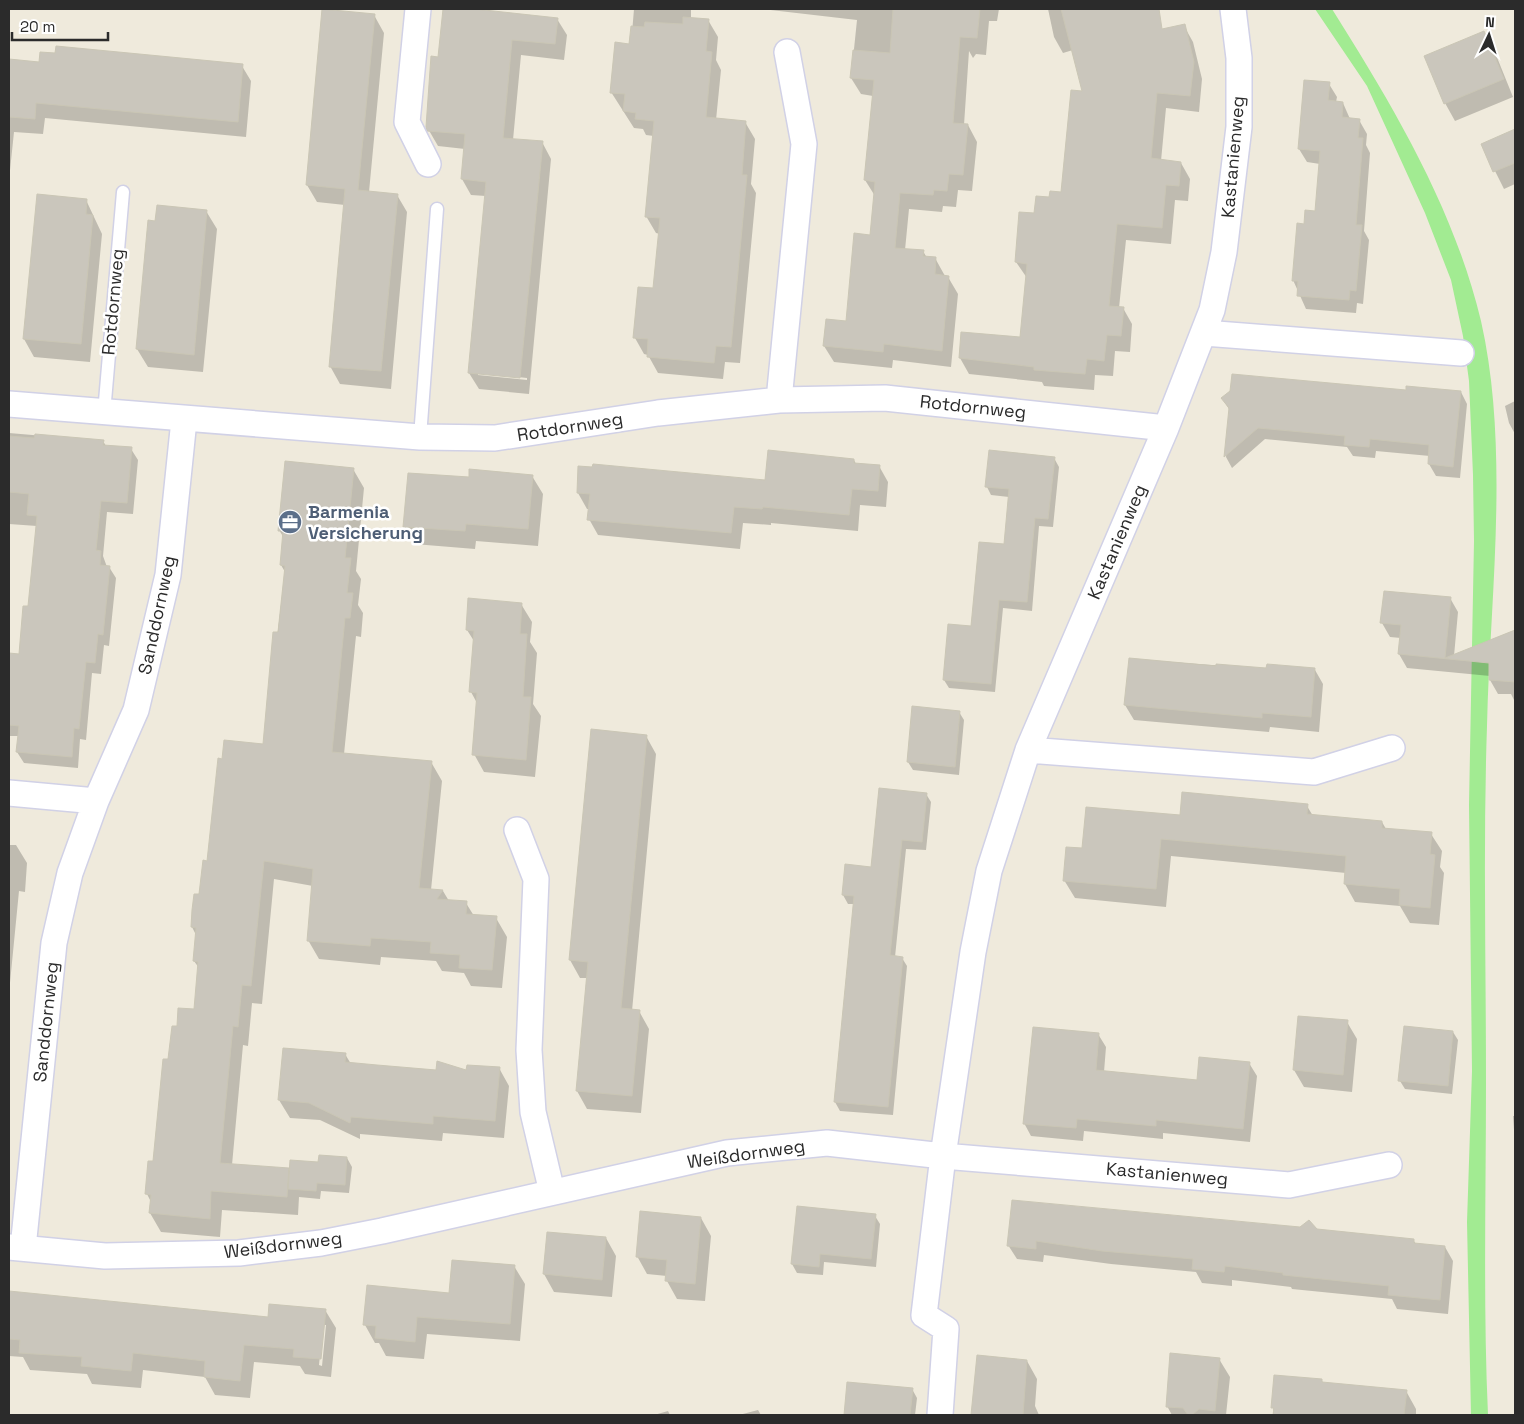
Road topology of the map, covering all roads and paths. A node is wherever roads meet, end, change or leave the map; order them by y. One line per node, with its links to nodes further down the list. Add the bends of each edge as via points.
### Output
1 (418, 9): 4 (street, via 407,122)
2 (1233, 9): 7 (street, Kastanienweg, via 1238,58 1239,127 1224,252)
3 (787, 52): 9 (street, via 804,144)
4 (428, 164)
5 (123, 192): 11 (lane, Rotdornweg)
6 (437, 209): 14 (lane)
7 (1204, 333): 8 (street); 13 (street, Kastanienweg)
8 (1460, 353)
9 (779, 400): 13 (street, Rotdornweg, via 885,398); 14 (street, Rotdornweg, via 658,413 495,438)
10 (9, 404): 11 (street, Rotdornweg)
11 (104, 413): 12 (street, Rotdornweg)
12 (184, 420): 14 (street, Rotdornweg); 18 (street, Sanddornweg, via 168,575 136,710)
13 (1166, 428): 16 (street, Kastanienweg)
14 (420, 437)
15 (1392, 748): 16 (street, via 1314,772)
16 (1028, 750): 20 (street, Kastanienweg, via 989,871 973,952)
17 (9, 793): 18 (street)
18 (96, 801): 23 (street, Sanddornweg, via 70,872 54,944)
19 (517, 830): 22 (street, via 536,879 529,1050 533,1112)
20 (943, 1156): 21 (street, Kastanienweg, via 1288,1185); 22 (street, Weißdornweg, via 827,1143 727,1153); 24 (street, Kastanienweg, via 924,1315 946,1329)
21 (1389, 1165)
22 (552, 1192): 23 (street, Weißdornweg, via 321,1243 239,1253 105,1256)
23 (16, 1248)
24 (940, 1415)

